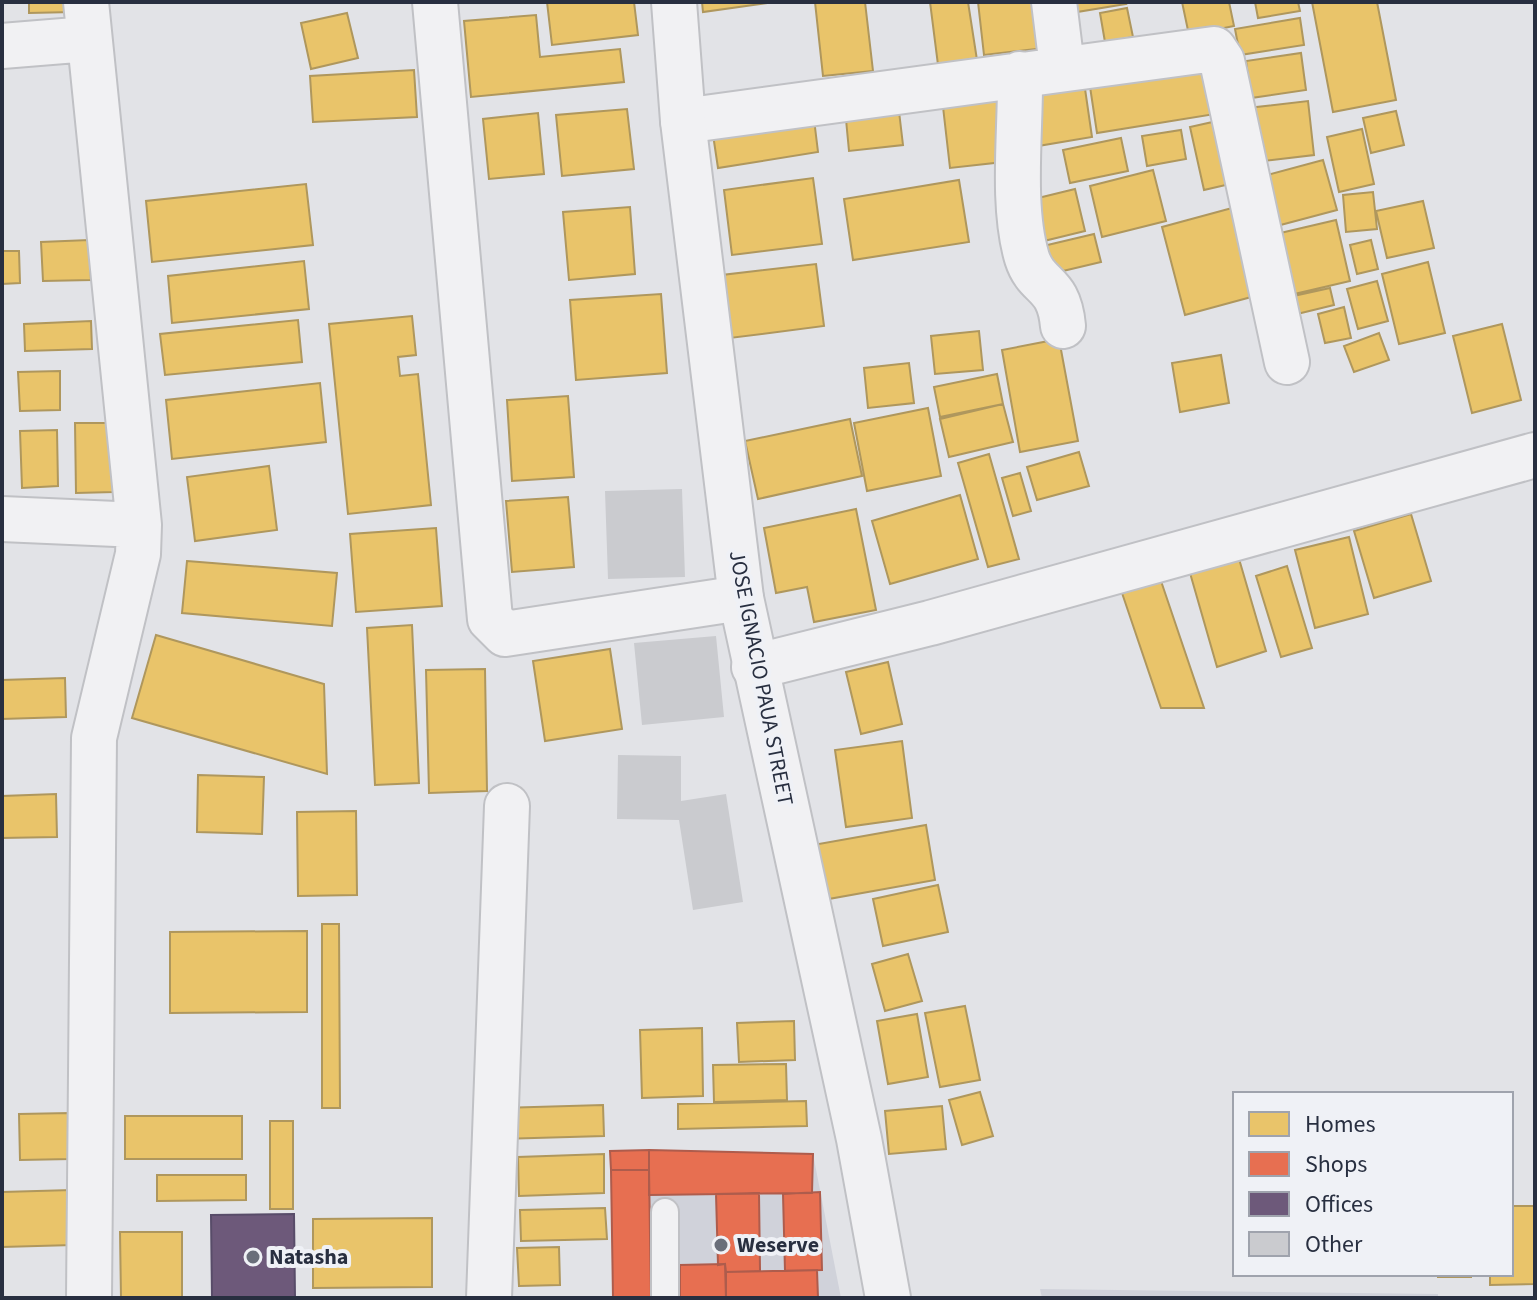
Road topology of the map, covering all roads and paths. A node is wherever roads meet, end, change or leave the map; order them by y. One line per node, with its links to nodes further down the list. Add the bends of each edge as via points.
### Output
1 (435, 2): 13 (street, via 490,619 505,634)
2 (674, 2): 7 (street, JOSE IGNACIO PAUA STREET)
3 (1054, 2): 6 (street)
4 (87, 20): 5 (street); 12 (street)
5 (2, 46)
6 (1041, 70): 7 (street); 8 (street, via 1020,191 1032,268 1059,300); 9 (street, via 1214,49 1222,61)
7 (683, 121): 13 (street, JOSE IGNACIO PAUA STREET)
8 (1063, 326)
9 (1287, 362)
10 (1535, 455): 14 (street)
11 (2, 519): 12 (street)
12 (139, 525): 17 (street, via 138,554 94,738)
13 (741, 598): 14 (street, JOSE IGNACIO PAUA STREET)
14 (754, 667): 20 (street, JOSE IGNACIO PAUA STREET, via 859,1139)
15 (507, 806): 18 (street)
16 (665, 1212): 19 (lane)
17 (89, 1298)
18 (489, 1298)
19 (665, 1298)
20 (888, 1298)

